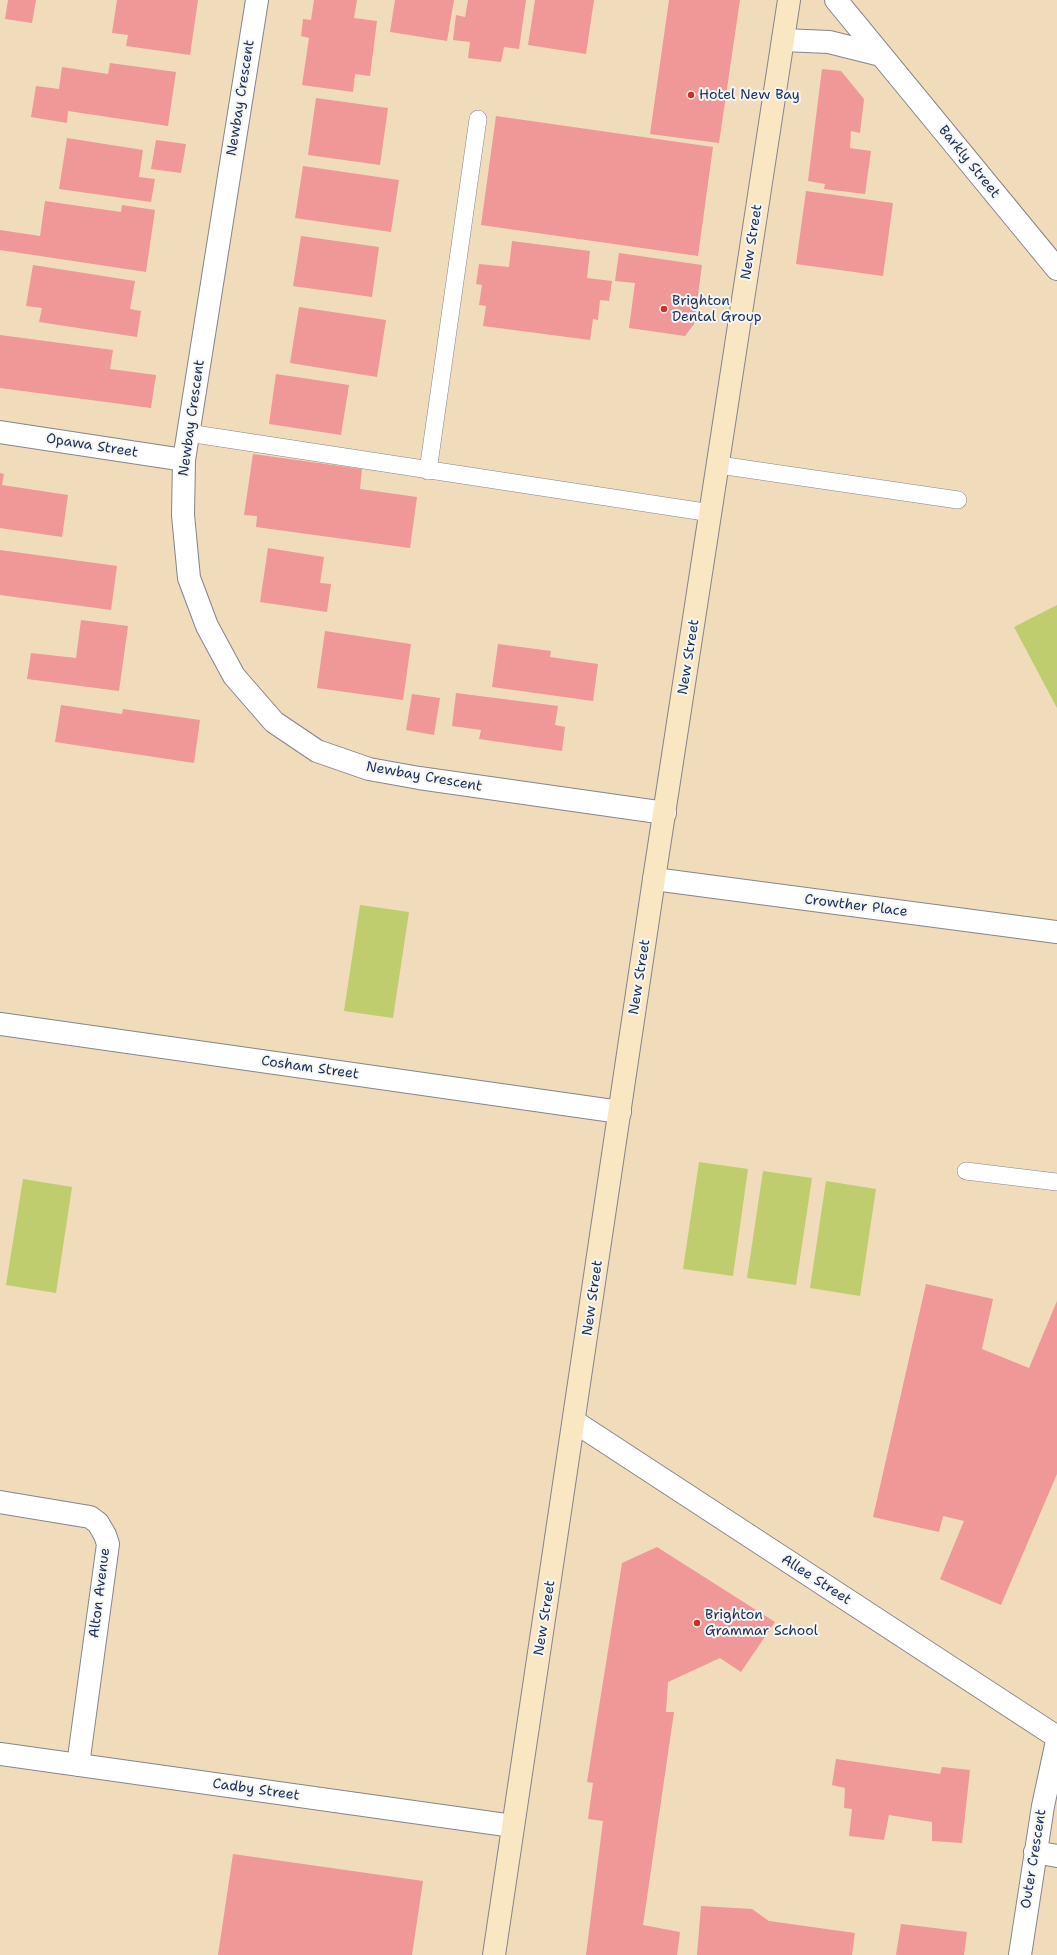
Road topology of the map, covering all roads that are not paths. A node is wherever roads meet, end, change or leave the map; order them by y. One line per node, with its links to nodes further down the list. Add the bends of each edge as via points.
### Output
1 (257, 0): 9 (street, Newbay Crescent)
2 (789, 0): 4 (main road, New Street)
3 (836, 0): 5 (street, Barkly Street)
4 (783, 40): 5 (street, via 829,42); 11 (main road, New Street)
5 (881, 55): 7 (street, Barkly Street)
6 (478, 119): 12 (lane)
7 (1057, 269)
8 (0, 432): 10 (street, Opawa Street)
9 (188, 433): 10 (street, Newbay Crescent); 12 (lane)
10 (184, 460): 15 (street, Newbay Crescent, via 183,516 189,578 207,626 234,676 274,722 317,751 369,769)
11 (719, 465): 13 (lane); 14 (main road, New Street)
12 (428, 471): 14 (lane)
13 (958, 500)
14 (712, 513): 15 (main road, New Street)
15 (665, 814): 16 (main road, New Street)
16 (654, 879): 17 (street, Crowther Place); 19 (main road, New Street)
17 (1057, 932)
18 (0, 1024): 19 (street, Cosham Street)
19 (620, 1112): 22 (main road, New Street)
20 (966, 1171): 21 (lane)
21 (1057, 1182)
22 (575, 1422): 24 (street, Allee Street); 28 (main road, New Street)
23 (0, 1502): 27 (street, Alton Avenue, via 90,1517 98,1523 108,1544)
24 (1057, 1737)
25 (1057, 1741): 29 (street, Outer Crescent)
26 (0, 1754): 27 (street, Cadby Street)
27 (78, 1765): 28 (street, Cadby Street)
28 (513, 1826): 31 (main road, New Street)
29 (1035, 1852): 30 (street); 32 (street, Outer Crescent)
30 (1057, 1856)
31 (494, 1955)
32 (1020, 1955)

